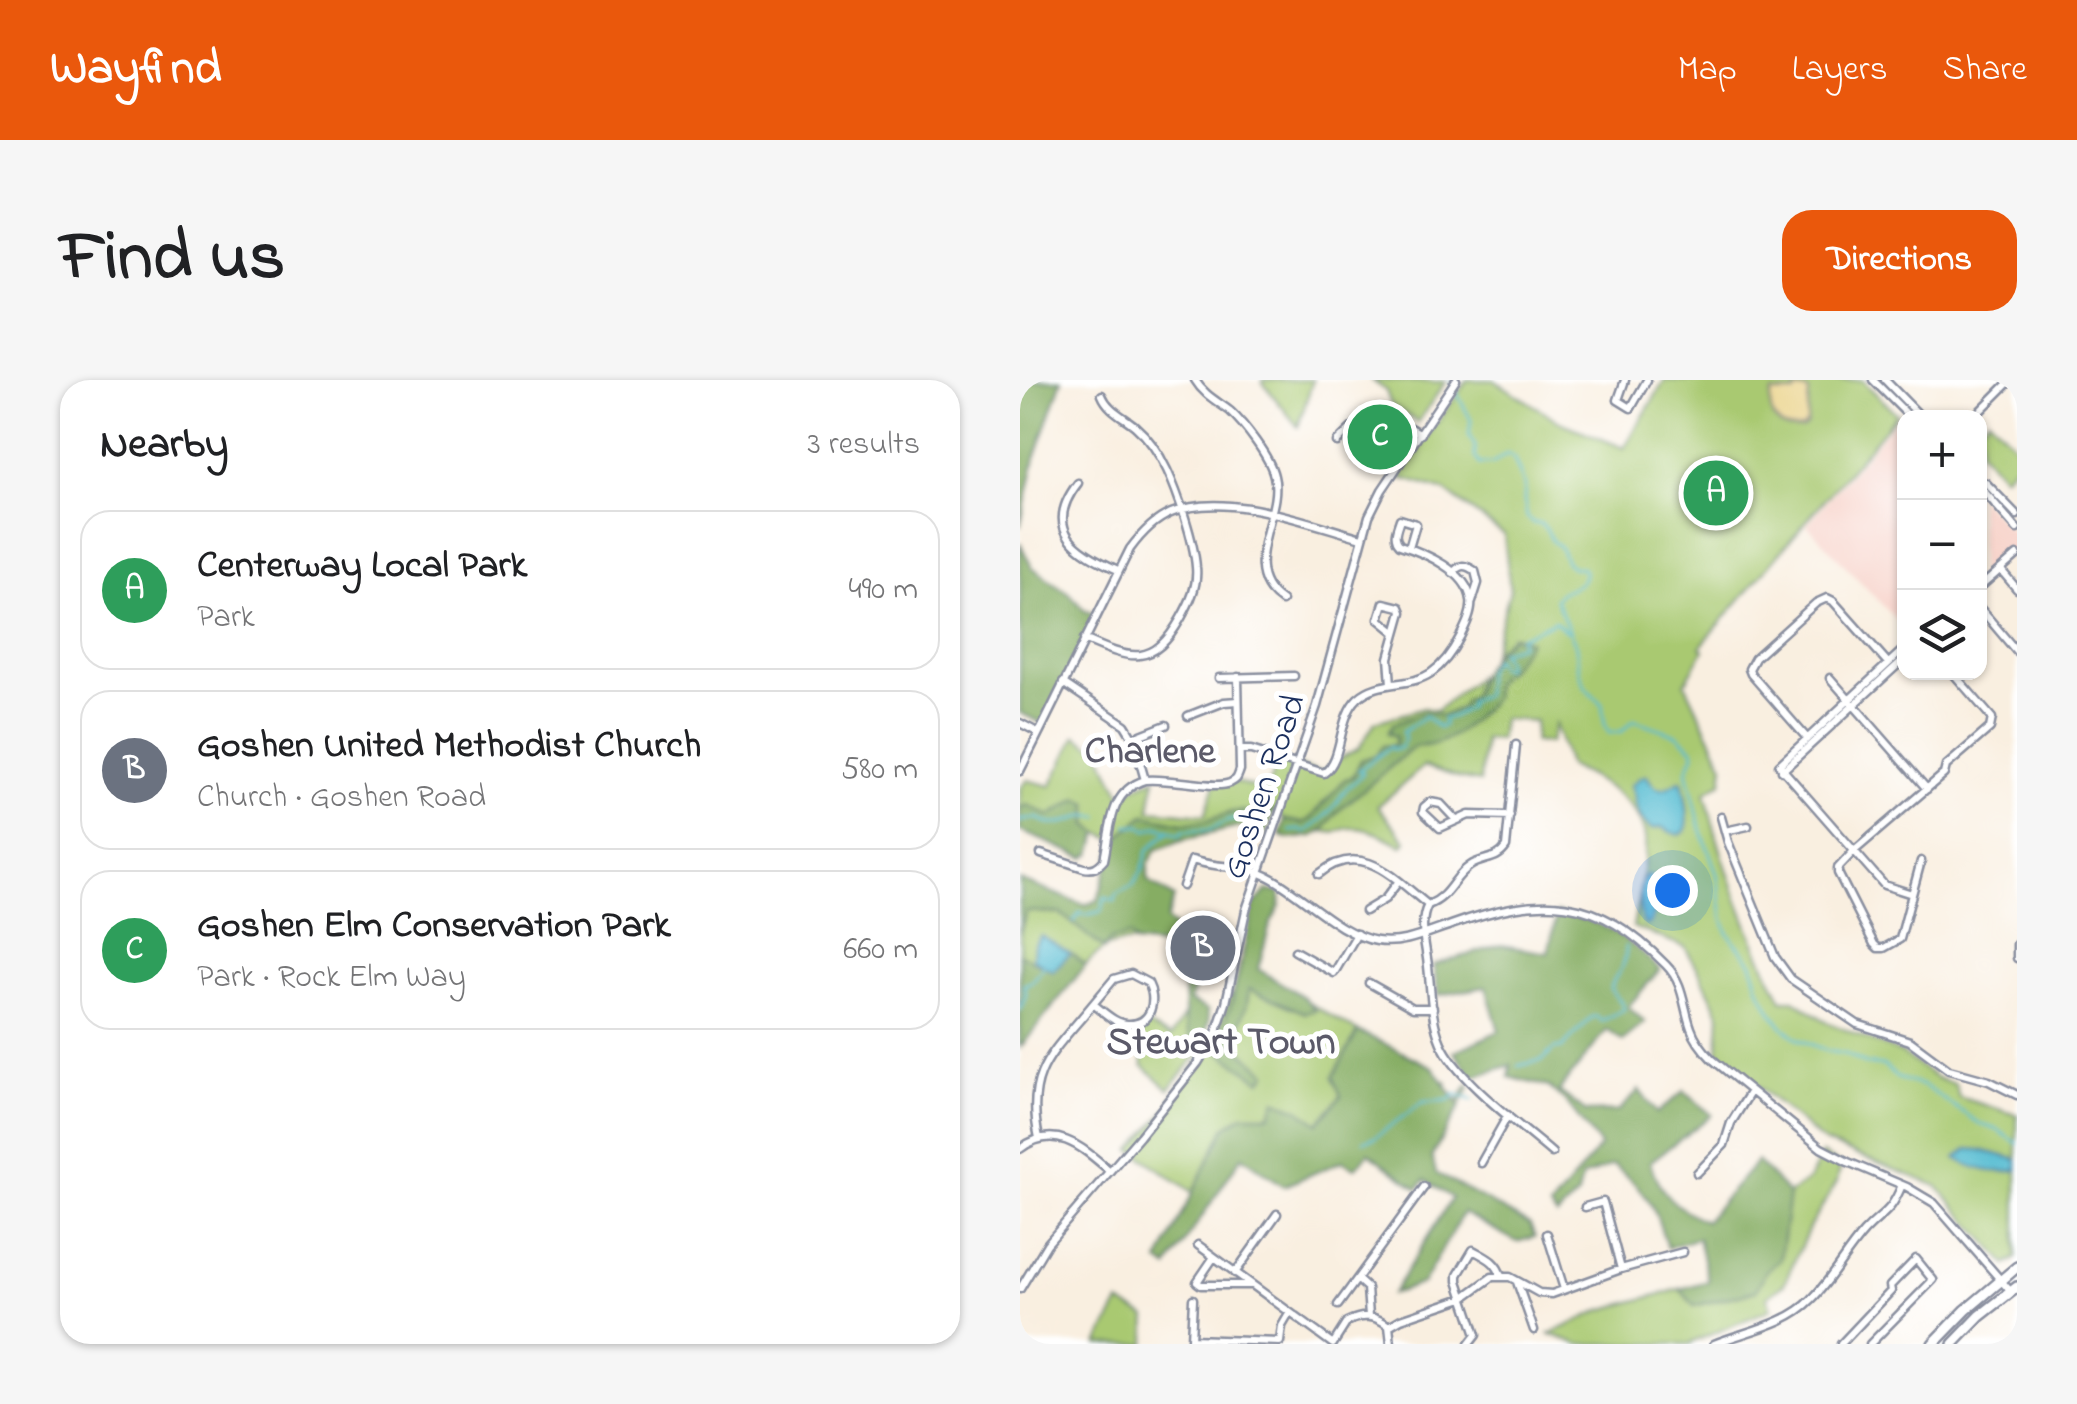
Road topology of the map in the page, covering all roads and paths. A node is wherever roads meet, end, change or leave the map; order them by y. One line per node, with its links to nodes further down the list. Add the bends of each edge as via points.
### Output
1 (1196, 380): 18 (street, via 1238,419 1267,460 1276,486)
2 (1456, 380): 12 (street, Goshen Road)
3 (1624, 380): 4 (street, via 1618,400 1631,408)
4 (1647, 380)
5 (1873, 380): 9 (street)
6 (1885, 380): 10 (street)
7 (2012, 380): 11 (street)
8 (1102, 395): 17 (street, via 1156,450)
9 (1902, 410)
10 (1914, 410)
11 (1981, 410)
12 (1420, 434): 13 (street, via 1376,411); 21 (street, Goshen Road, via 1377,499)
13 (1337, 442)
14 (1078, 483): 24 (street, via 1064,508 1067,535 1078,550)
15 (1987, 483): 19 (street)
16 (1987, 495): 20 (street)
17 (1181, 510): 18 (street, via 1223,505); 24 (street, via 1143,532); 33 (street, via 1196,576 1191,601 1166,642 1131,656)
18 (1270, 513): 21 (street); 29 (street, via 1263,569 1266,586)
19 (2017, 515)
20 (2017, 529)
21 (1362, 538): 56 (street, Goshen Road)
22 (1409, 548): 22 (street, via 1397,542 1400,519 1416,524); 26 (street)
23 (2017, 555): 25 (street)
24 (1118, 570): 33 (street)
25 (2001, 570): 27 (street); 28 (street)
26 (1453, 573): 30 (street); 30 (street, via 1463,565 1474,570)
27 (1987, 582)
28 (2017, 588)
29 (1282, 601)
30 (1472, 603): 44 (street, via 1439,666 1418,680)
31 (1987, 615): 34 (street)
32 (1396, 632): 32 (street, via 1402,609 1384,602 1379,619); 44 (street)
33 (1084, 639): 43 (street)
34 (2017, 652)
35 (1897, 655): 36 (street)
36 (1888, 663): 45 (street); 52 (street, via 1827,598 1767,647 1751,664 1751,674)
37 (1897, 666): 47 (street)
38 (1294, 676): 40 (street)
39 (1219, 678): 40 (street)
40 (1238, 678): 46 (street)
41 (1830, 678): 45 (street)
42 (1959, 680): 60 (street, via 1993,723)
43 (1063, 683): 51 (street); 53 (street, via 1121,721)
44 (1391, 684): 56 (street, via 1365,692 1349,708 1328,771)
45 (1848, 699): 47 (street); 52 (street)
46 (1238, 701): 48 (street); 55 (street)
47 (1854, 706): 57 (street); 60 (street)
48 (1188, 716)
49 (1020, 723): 51 (street)
50 (1166, 724): 53 (street)
51 (1039, 732): 58 (street)
52 (1806, 737): 57 (street, via 1780,762)
53 (1132, 738): 59 (street)
54 (1516, 745): 61 (street)
55 (1240, 750): 56 (street); 59 (street, via 1238,777 1229,784)
56 (1298, 766): 71 (street, Goshen Road)
57 (1782, 771): 67 (street)
58 (1020, 772)
59 (1145, 780): 68 (street, via 1118,800 1098,866 1090,870)
60 (1927, 789): 67 (street)
61 (1510, 816): 63 (street); 76 (street, via 1502,854 1471,865)
62 (1721, 817): 65 (street)
63 (1456, 820): 63 (street, via 1436,826 1424,807 1440,804)
64 (1748, 826): 65 (street)
65 (1725, 832): 87 (street, via 1775,957 1791,978 1858,1024 1900,1036 1949,1070)
66 (1196, 852): 69 (street)
67 (1853, 852): 75 (street, via 1884,886); 75 (street, via 1838,873 1878,948 1900,939)
68 (1041, 854)
69 (1192, 860): 71 (street); 74 (street)
70 (1921, 862): 75 (street)
71 (1259, 873): 78 (street); 93 (street, Goshen Road, via 1216,1033)
72 (1318, 874): 73 (street, via 1358,859)
73 (1399, 882): 76 (street); 77 (street)
74 (1183, 886)
75 (1912, 894)
76 (1428, 905): 79 (street)
77 (1366, 911)
78 (1357, 934): 79 (street, via 1393,942); 81 (street, via 1334,973)
79 (1424, 934): 85 (street); 86 (street, via 1531,904 1595,912 1669,967 1700,1046)
80 (2017, 944): 82 (street)
81 (1296, 950)
82 (2017, 958)
83 (1370, 984): 85 (street, via 1413,1008)
84 (1093, 1004): 84 (street, via 1114,979 1131,974 1148,983 1154,1001 1148,1016 1132,1024); 89 (street, via 1039,1076 1034,1105)
85 (1433, 1008): 88 (street, via 1453,1063)
86 (1751, 1091): 94 (street, via 1724,1145); 95 (street, via 1821,1148)
87 (2017, 1095)
88 (1508, 1116): 91 (street); 92 (street)
89 (1040, 1138): 90 (street); 93 (street, via 1074,1142)
90 (1020, 1149)
91 (1552, 1153)
92 (1480, 1163)
93 (1110, 1171): 111 (street, Goshen Road, via 1050,1240)
94 (1697, 1173)
95 (1902, 1185): 108 (street, via 1934,1204); 124 (street, via 1886,1214 1811,1300 1780,1320)
96 (1424, 1187): 107 (street)
97 (1584, 1207): 104 (street, via 1603,1202)
98 (1277, 1214): 105 (street)
99 (1546, 1234): 112 (street)
100 (1198, 1245): 102 (street)
101 (1683, 1252): 104 (street)
102 (1214, 1257): 105 (street); 110 (street, via 1197,1282)
103 (2017, 1267): 108 (main road)
104 (1620, 1269): 112 (street)
105 (1235, 1273): 110 (street)
106 (1501, 1276): 109 (street); 114 (street); 114 (street, via 1492,1260 1473,1250 1458,1276)
107 (1357, 1279): 116 (street); 118 (street, via 1367,1288)
108 (2002, 1279): 113 (street); 127 (main road)
109 (1517, 1281): 112 (street, via 1545,1294); 120 (street)
110 (1251, 1285): 117 (street)
111 (1020, 1289)
112 (1564, 1289)
113 (2014, 1290): 128 (main road)
114 (1463, 1298): 119 (street); 123 (street, via 1476,1335)
115 (1193, 1299): 117 (street, via 1191,1339 1280,1342)
116 (1338, 1306)
117 (1289, 1314): 121 (street)
118 (1370, 1316): 119 (street); 121 (street, via 1347,1322)
119 (1389, 1326): 122 (street)
120 (1534, 1330)
121 (1333, 1344)
122 (1391, 1344)
123 (1470, 1344)
124 (1714, 1344)
125 (1841, 1344): 126 (street, via 1916,1259 1933,1280)
126 (1870, 1344)
127 (1932, 1344)
128 (1953, 1344)

